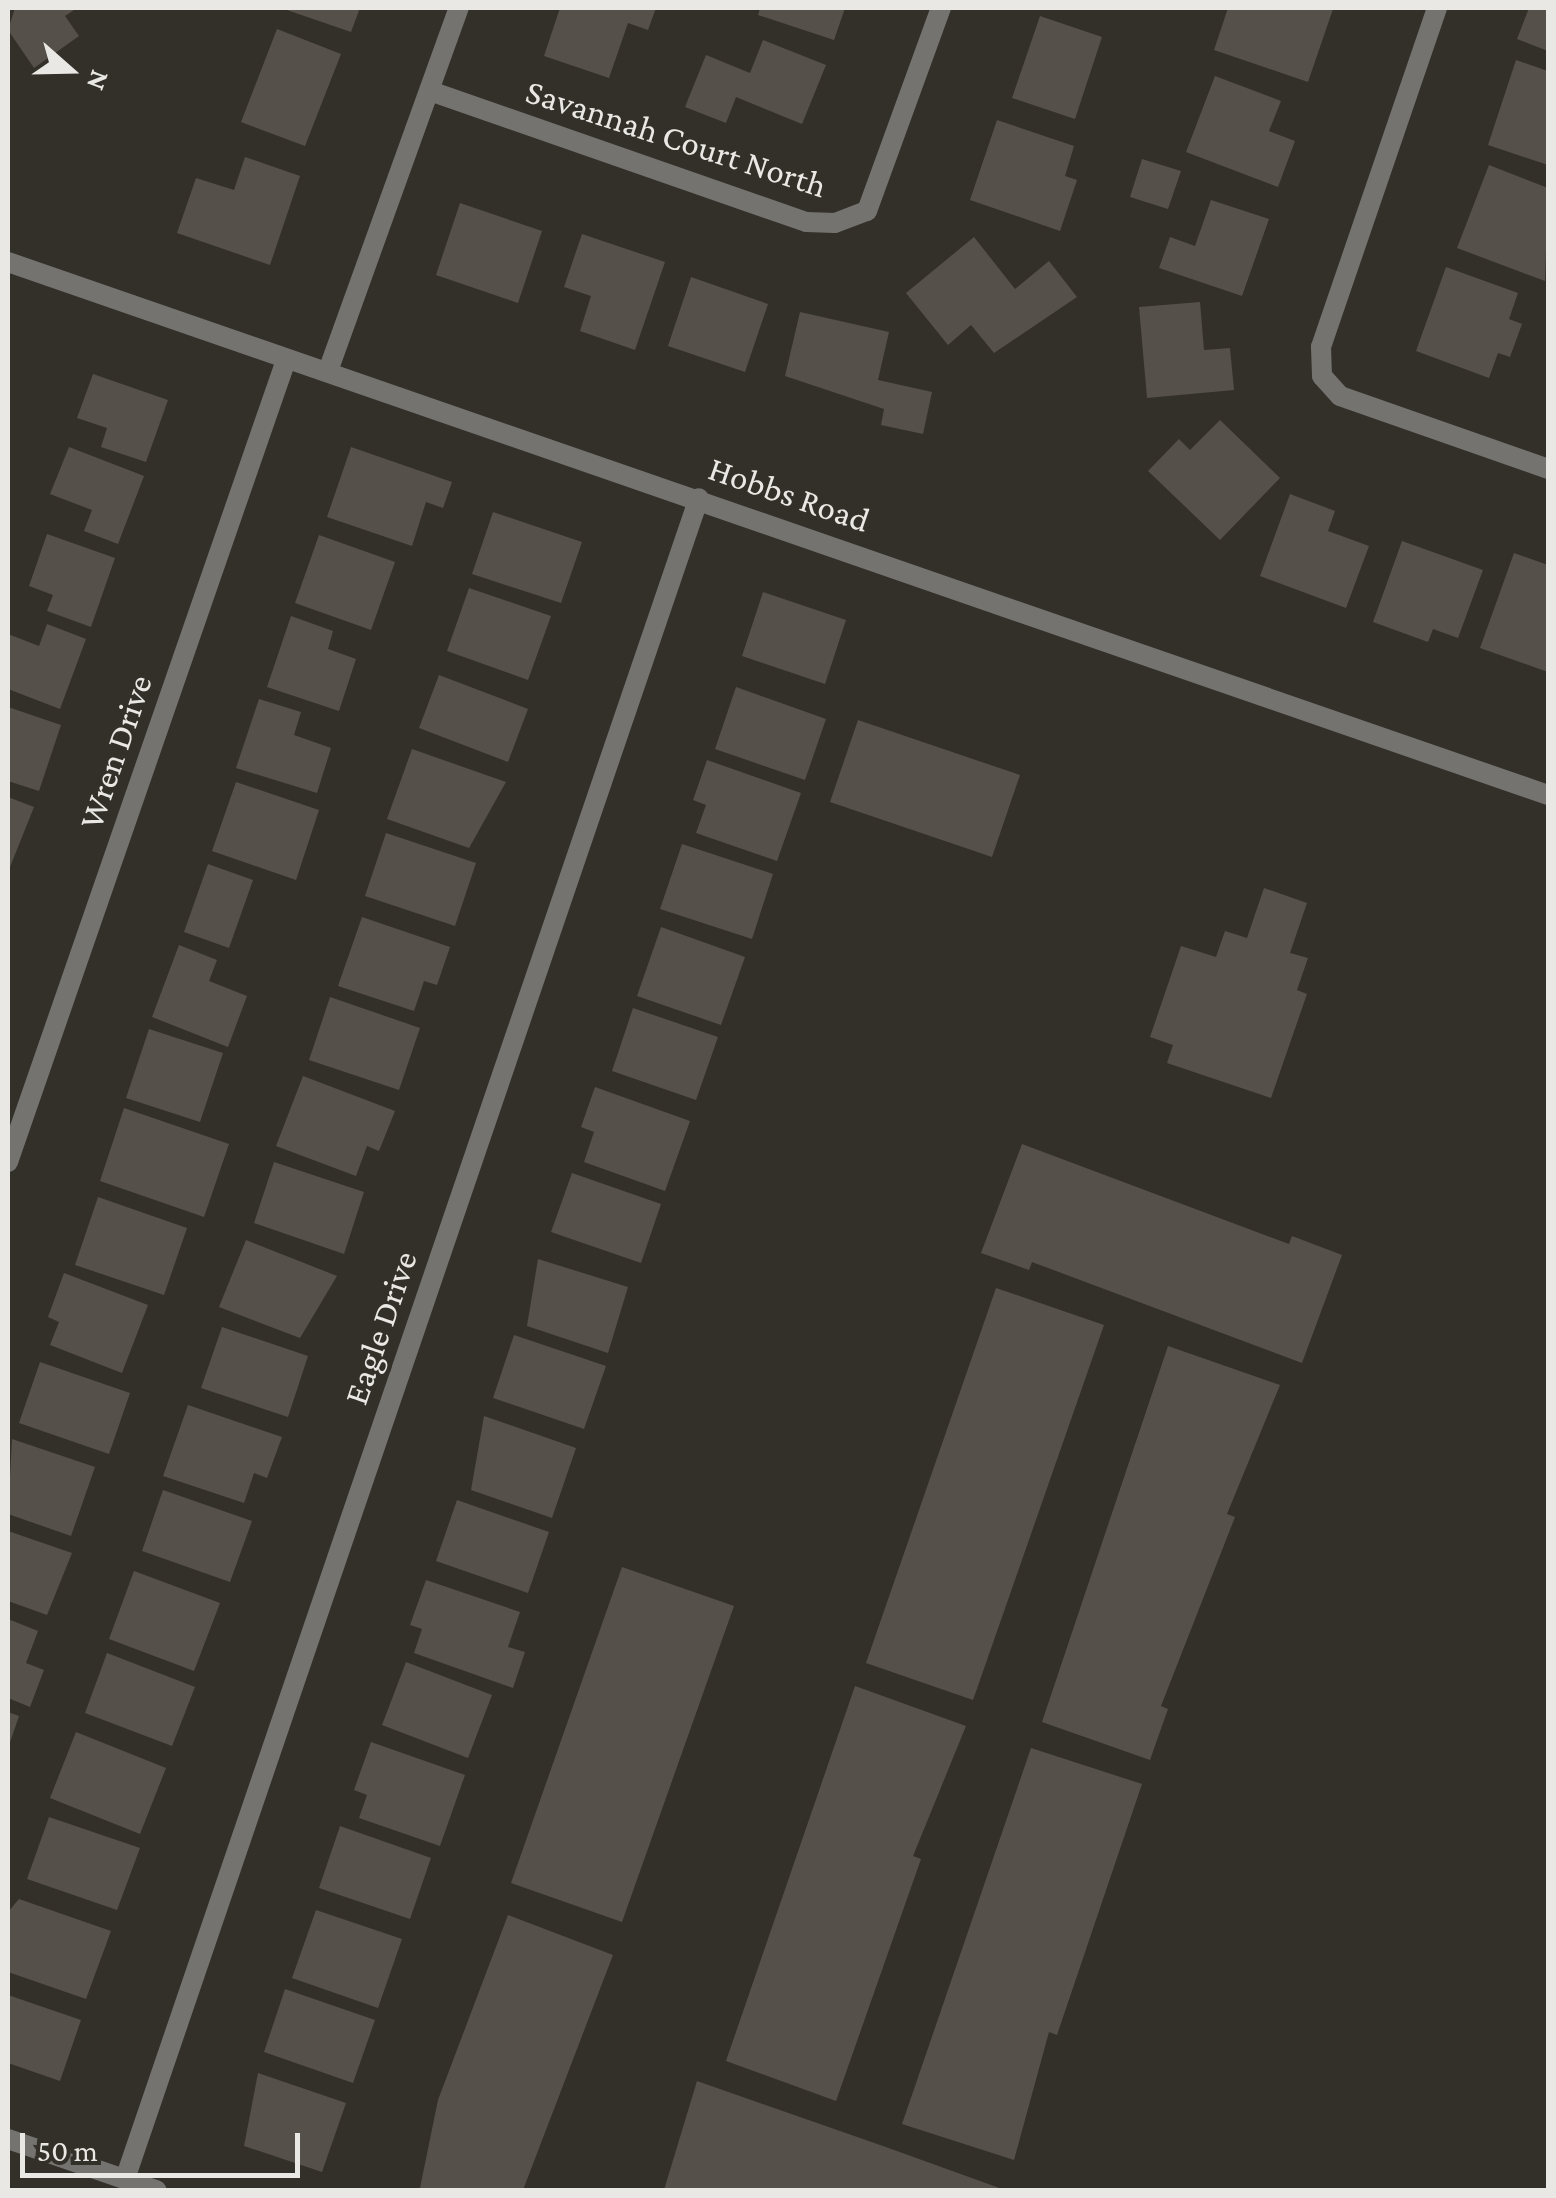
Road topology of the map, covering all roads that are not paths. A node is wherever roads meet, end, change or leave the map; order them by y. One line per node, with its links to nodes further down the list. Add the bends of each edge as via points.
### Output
1 (459, 8): 4 (street)
2 (941, 8): 4 (street, Savannah Court North, via 867,212 835,224 806,222)
3 (1437, 8): 8 (street, via 1321,347 1322,376 1340,396)
4 (430, 92): 7 (street)
5 (8, 262): 6 (street, Hobbs Road)
6 (285, 363): 7 (street, Hobbs Road); 11 (street, Wren Drive)
7 (328, 371): 9 (street, Hobbs Road)
8 (1543, 467)
9 (699, 498): 10 (street, Hobbs Road); 13 (street, Eagle Drive)
10 (1548, 794)
11 (8, 1162)
12 (8, 2139): 13 (street)
13 (125, 2179): 14 (street)
14 (156, 2190)

